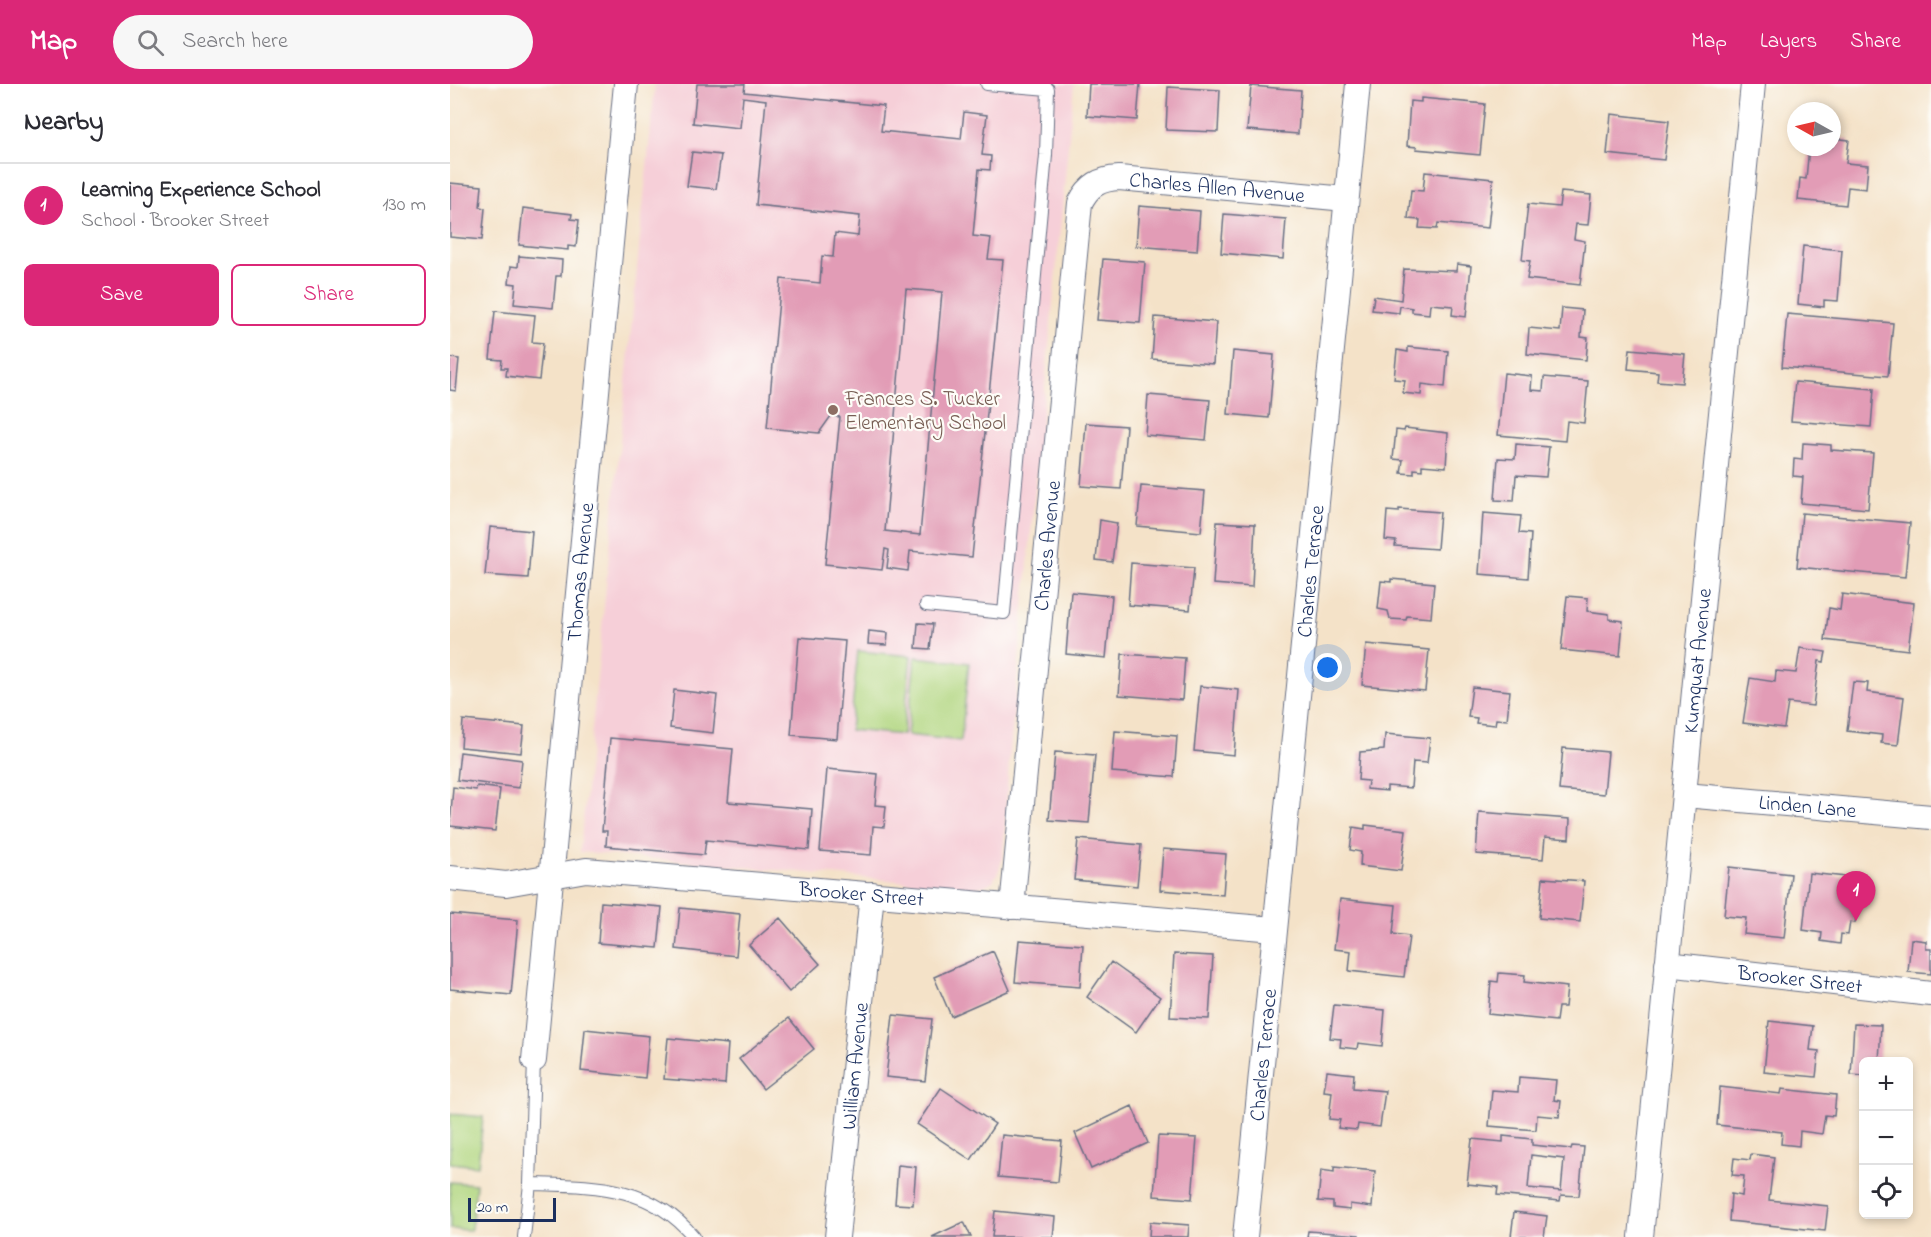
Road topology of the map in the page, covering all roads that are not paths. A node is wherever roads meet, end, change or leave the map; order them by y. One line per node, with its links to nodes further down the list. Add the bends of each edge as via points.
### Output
1 (626, 84): 11 (street, Thomas Avenue)
2 (987, 84): 5 (lane)
3 (1358, 84): 7 (street, Charles Terrace)
4 (1753, 84): 9 (street, Kumquat Avenue)
5 (1015, 85): 8 (lane, via 1048,89 1046,155 1004,613)
6 (1090, 187): 7 (street, Charles Allen Avenue, via 1119,178); 14 (street, Charles Avenue, via 1078,213)
7 (1346, 200): 15 (street, Charles Terrace)
8 (926, 604)
9 (1685, 795): 10 (street, Linden Lane); 16 (street, Kumquat Avenue)
10 (1931, 817)
11 (550, 876): 12 (street, Brooker Street, via 506,884); 13 (street, Brooker Street, via 586,870); 18 (street, Thomas Avenue)
12 (450, 878)
13 (872, 894): 14 (street, Brooker Street); 22 (street, William Avenue)
14 (1012, 906): 15 (street, Brooker Street)
15 (1274, 929): 23 (street, Charles Terrace)
16 (1667, 964): 17 (street, Brooker Street); 24 (street, Kumquat Avenue)
17 (1931, 994)
18 (534, 1060): 19 (lane)
19 (530, 1184): 20 (lane); 21 (lane, via 591,1186 640,1196 680,1220)
20 (524, 1237)
21 (694, 1237)
22 (837, 1237)
23 (1245, 1237)
24 (1641, 1237)

